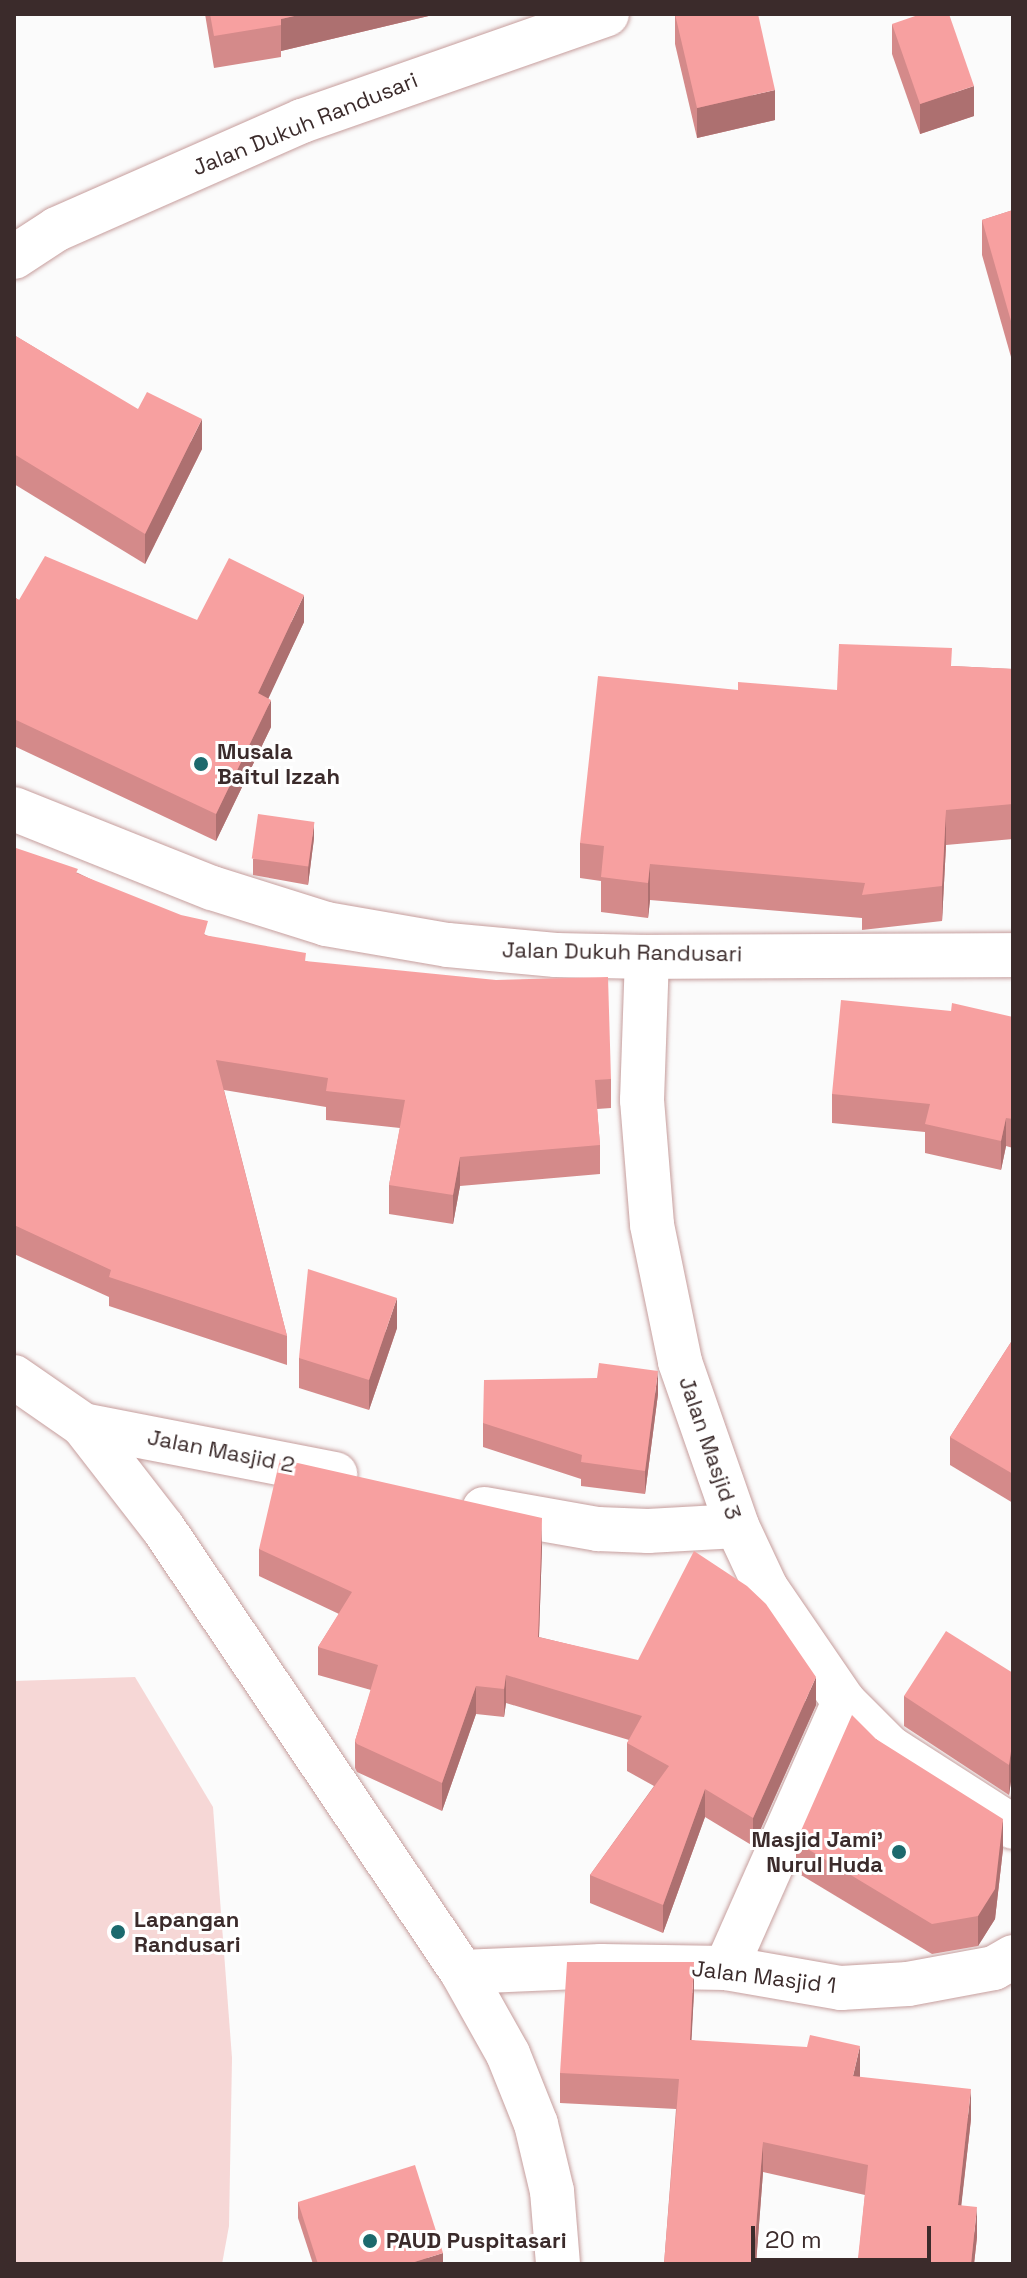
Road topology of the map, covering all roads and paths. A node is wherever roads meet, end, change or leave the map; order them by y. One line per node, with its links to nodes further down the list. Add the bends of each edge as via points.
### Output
1 (607, 14): 2 (street, Jalan Dukuh Randusari, via 302,121 57,229)
2 (14, 257)
3 (14, 809): 5 (street, Jalan Dukuh Randusari, via 212,888 326,924 448,945)
4 (1013, 955): 5 (street, Jalan Dukuh Randusari)
5 (647, 957): 10 (street, Jalan Masjid 3, via 642,1100 652,1225 680,1362)
6 (14, 1377): 7 (street)
7 (83, 1425): 8 (street, Jalan Masjid 2); 15 (street, via 163,1528)
8 (369, 1482)
9 (446, 1500): 10 (street, via 598,1529)
10 (737, 1526): 11 (street, Jalan Masjid 3, via 766,1588)
11 (844, 1702): 12 (street, Jalan Masjid 3, via 890,1748); 14 (street)
12 (1013, 1827)
13 (1013, 1957): 14 (street, Jalan Masjid 1, via 994,1968 908,1984 841,1988)
14 (726, 1968): 15 (street, Jalan Masjid 1)
15 (462, 1972): 16 (street, via 508,2054 536,2124 552,2191)
16 (558, 2264)

